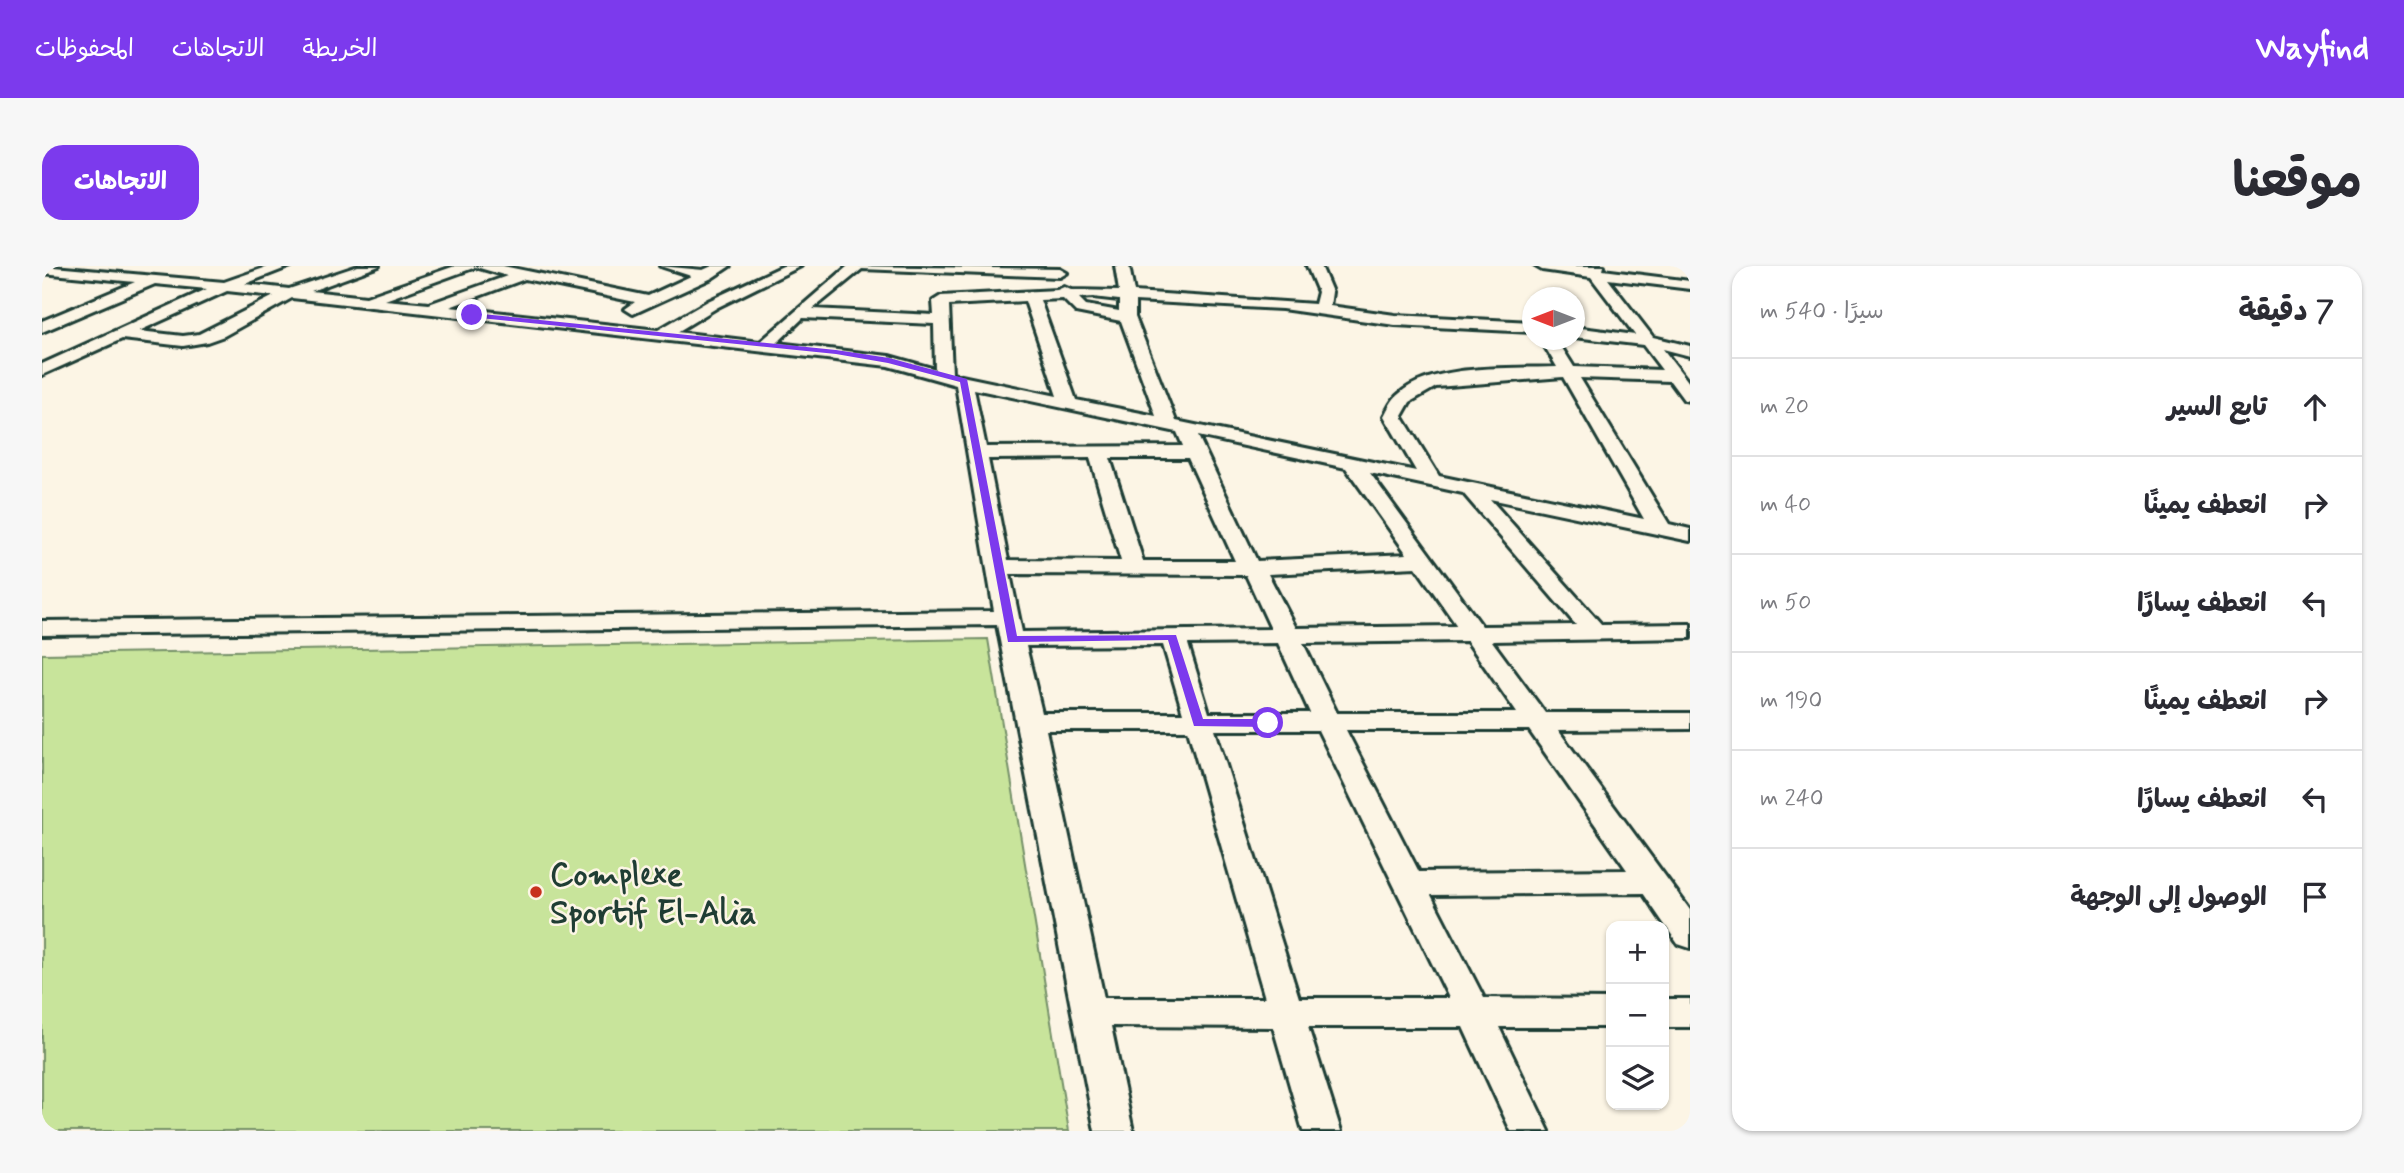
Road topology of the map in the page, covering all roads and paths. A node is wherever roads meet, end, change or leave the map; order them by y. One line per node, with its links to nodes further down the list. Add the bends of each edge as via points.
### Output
1 (97, 266): 20 (street)
2 (189, 266): 23 (street)
3 (284, 266): 27 (street)
4 (372, 266): 28 (street)
5 (469, 266): 33 (street)
6 (482, 266): 22 (street)
7 (549, 266): 22 (street)
8 (667, 266): 21 (street)
9 (723, 266): 21 (street)
10 (794, 266): 25 (street)
11 (857, 266): 36 (street)
12 (865, 266): 24 (street)
13 (1122, 266): 30 (street)
14 (1314, 266): 35 (street, via 1325,292)
15 (1542, 266): 19 (street)
16 (42, 269): 20 (street)
17 (1013, 269): 18 (street); 24 (street)
18 (1059, 269): 29 (street)
19 (1596, 269): 26 (street); 47 (street)
20 (77, 273): 23 (street)
21 (703, 274): 25 (street); 32 (street)
22 (523, 275): 32 (street); 34 (street)
23 (155, 279): 27 (street); 40 (street)
24 (942, 281): 31 (street); 39 (street)
25 (754, 284): 44 (street)
26 (1690, 285)
27 (225, 286): 28 (street); 43 (street)
28 (288, 294): 33 (street); 43 (street, via 201,339)
29 (1065, 294): 30 (street); 31 (street); 37 (street, via 1081,309)
30 (1127, 296): 35 (street); 37 (street)
31 (1031, 297): 57 (street)
32 (646, 300): 42 (street)
33 (363, 302): 34 (street)
34 (432, 309): 42 (street)
35 (1322, 309): 41 (street, via 1395,320)
36 (799, 313): 38 (street); 46 (street)
37 (1127, 317): 58 (street)
38 (862, 318): 39 (street); 50 (street)
39 (943, 320): 55 (street)
40 (44, 325): 43 (street)
41 (1522, 326)
42 (605, 328): 44 (street)
43 (121, 333): 52 (street)
44 (663, 334): 46 (street)
45 (1585, 334): 47 (street)
46 (766, 345): 50 (street)
47 (1650, 345): 49 (street); 51 (street); 54 (street)
48 (1555, 350): 53 (street)
49 (1690, 351)
50 (836, 352): 55 (street)
51 (1690, 359)
52 (42, 370)
53 (1568, 372): 54 (street); 63 (street, via 1463,377 1416,388 1393,416); 65 (street)
54 (1674, 376): 56 (street)
55 (954, 378): 57 (street); 61 (street)
56 (1690, 396)
57 (1068, 402): 58 (street)
58 (1176, 424): 60 (street); 62 (street)
59 (1098, 452): 60 (street); 61 (street); 69 (street)
60 (1195, 452): 70 (street)
61 (978, 453): 68 (street)
62 (1352, 462): 63 (street); 67 (street)
63 (1430, 478): 64 (street)
64 (1468, 486): 65 (street); 75 (street)
65 (1661, 528): 66 (street)
66 (1690, 535)
67 (1422, 560): 70 (street); 76 (street)
68 (999, 567): 69 (street); 72 (street)
69 (1134, 568): 70 (street)
70 (1251, 568): 77 (street)
71 (42, 612): 72 (street)
72 (1008, 620): 73 (street); 78 (street); 79 (street)
73 (42, 628)
74 (1690, 631): 75 (street)
75 (1595, 632): 76 (street)
76 (1475, 633): 77 (street); 80 (street)
77 (1290, 635): 78 (street); 82 (street)
78 (1172, 637): 81 (street)
79 (1031, 722): 81 (street); 88 (street)
80 (1540, 722): 82 (street); 83 (street); 84 (street)
81 (1198, 723): 82 (street); 87 (street)
82 (1328, 723): 85 (street)
83 (1687, 724)
84 (1652, 881): 85 (street); 86 (street)
85 (1410, 884): 92 (street)
86 (1690, 935)
87 (1286, 1011): 88 (street); 92 (street); 94 (street)
88 (1088, 1012): 93 (street)
89 (1606, 1013): 92 (street)
90 (1669, 1013): 91 (street)
91 (1690, 1013)
92 (1476, 1014): 95 (street)
93 (1114, 1131)
94 (1322, 1131)
95 (1530, 1131)

